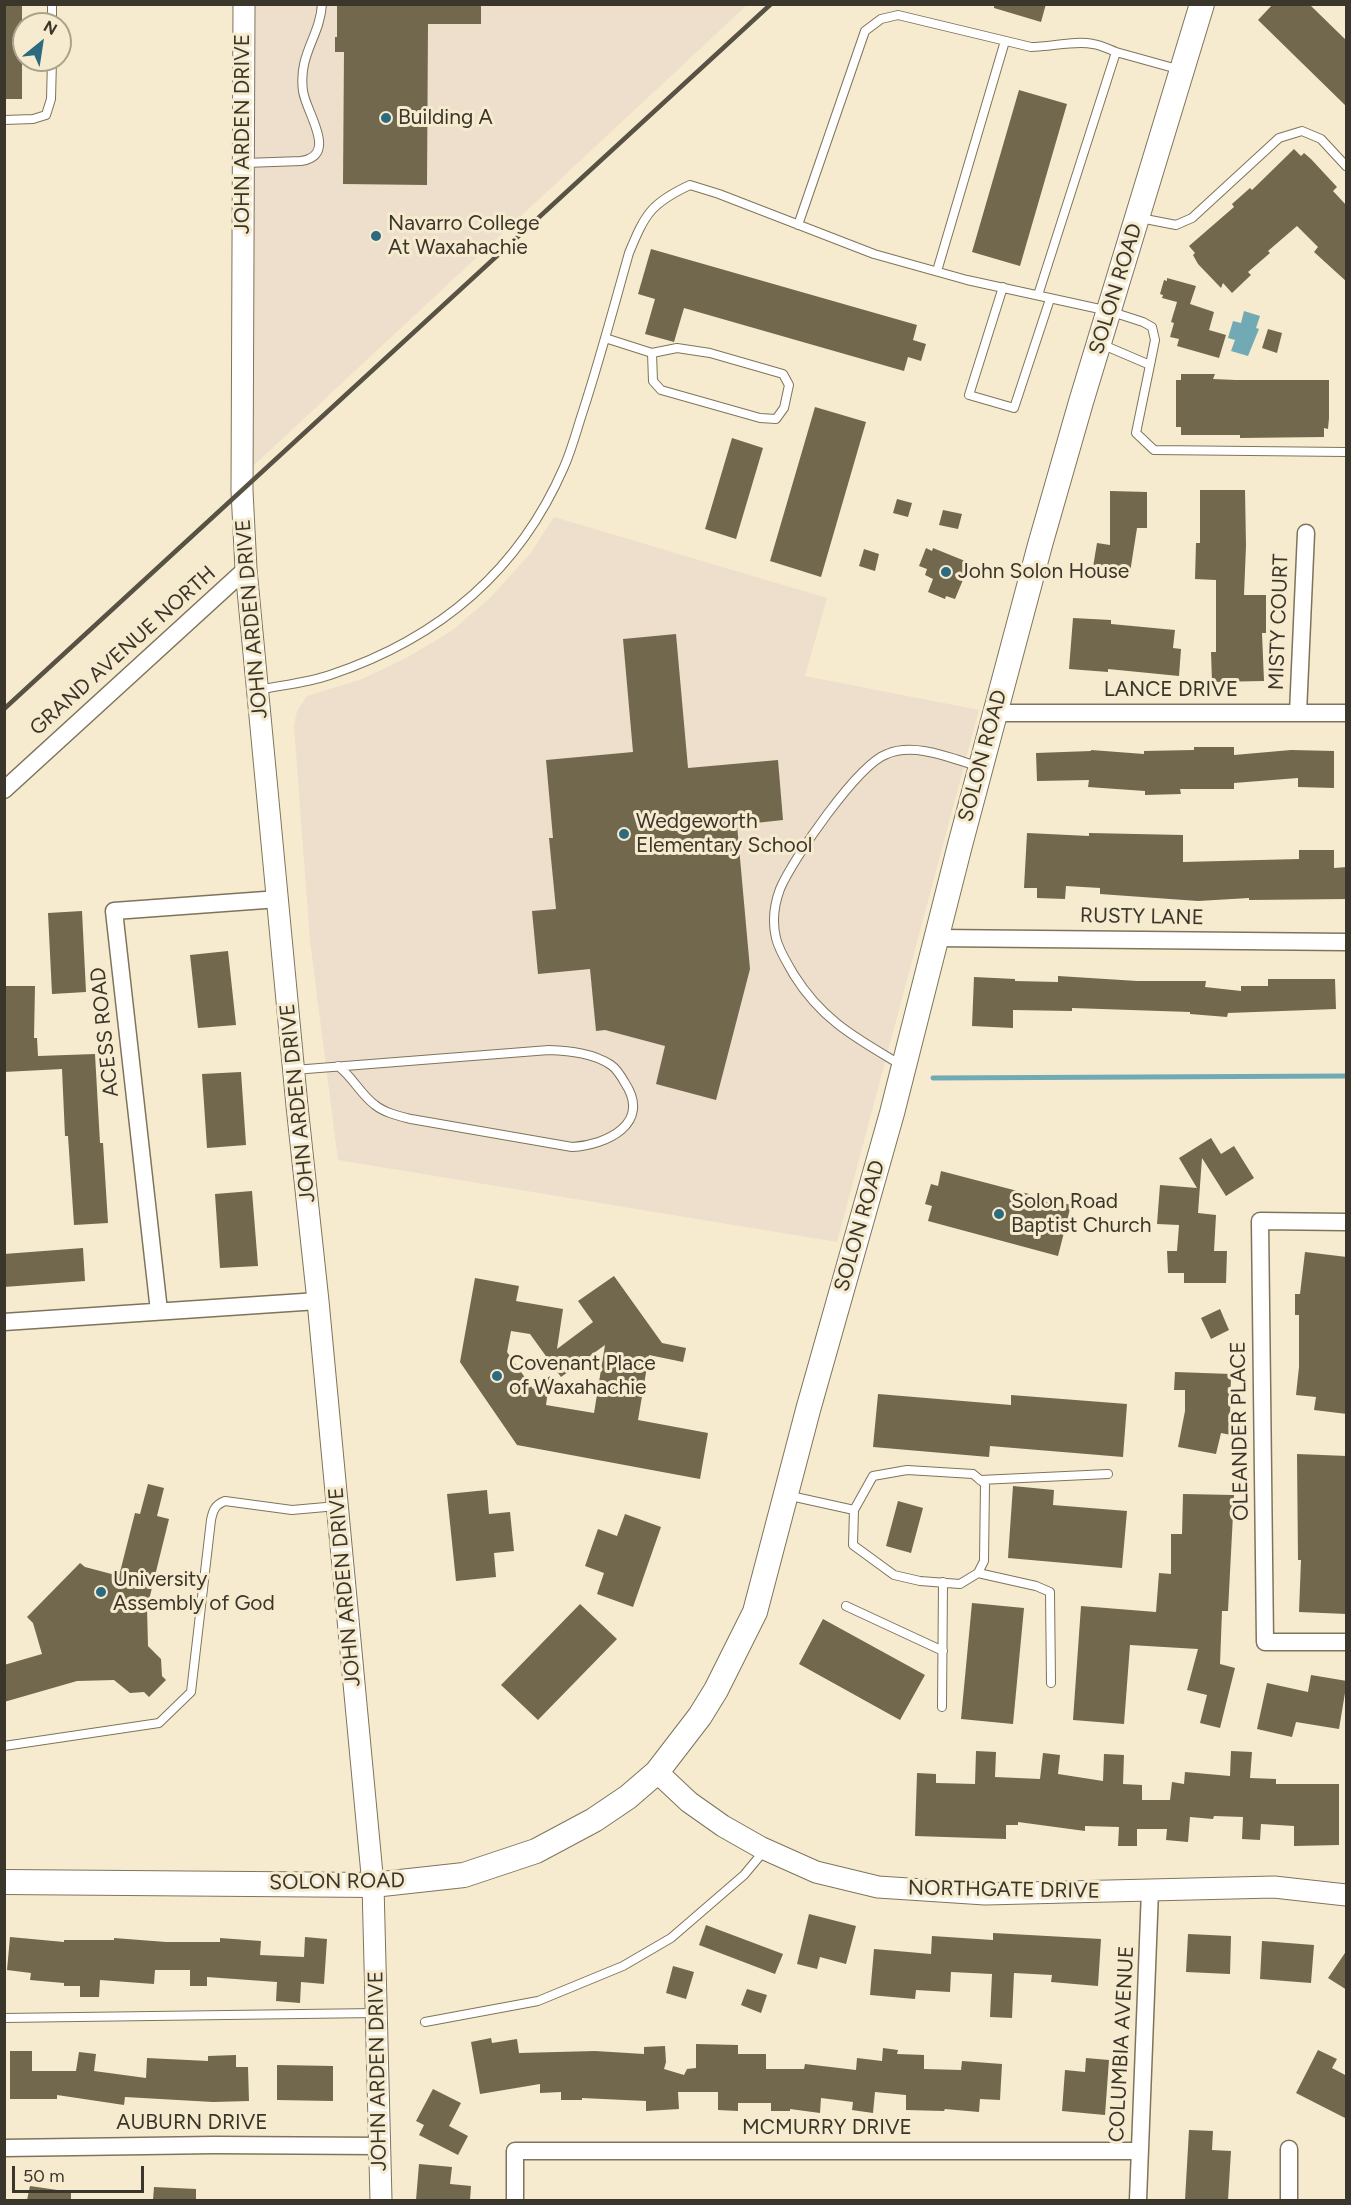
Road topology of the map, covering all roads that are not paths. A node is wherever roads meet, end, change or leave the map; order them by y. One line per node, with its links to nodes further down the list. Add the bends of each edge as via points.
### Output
1 (244, 4): 9 (street, JOHN ARDEN DRIVE)
2 (322, 4): 9 (lane, via 320,20 306,52 303,76 305,100 320,138 318,152 309,160)
3 (1202, 4): 6 (main road, SOLON ROAD)
4 (1005, 40): 5 (lane, via 1031,47 1093,44); 12 (lane, via 898,15 881,19 865,31); 13 (lane)
5 (1116, 52): 6 (lane); 15 (lane)
6 (1182, 70): 11 (main road, SOLON ROAD)
7 (52, 72): 8 (lane, via 46,115)
8 (4, 120)
9 (243, 163): 24 (street, JOHN ARDEN DRIVE)
10 (1347, 166): 11 (lane, via 1321,139 1302,131 1279,138 1192,218 1176,225)
11 (1137, 217): 17 (main road, SOLON ROAD)
12 (798, 225): 13 (lane, via 874,254); 18 (lane, via 690,185 667,195 649,211 640,227)
13 (937, 271): 14 (lane)
14 (1003, 287): 15 (lane); 16 (lane, via 969,395 1014,408)
15 (1038, 295): 16 (lane)
16 (1050, 298): 17 (lane)
17 (1109, 311): 19 (main road, SOLON ROAD); 21 (lane, via 1152,327 1155,340)
18 (604, 338): 20 (lane); 25 (lane, via 565,465 544,510 517,550 475,594 431,629 375,658 328,676)
19 (1099, 344): 21 (lane); 26 (main road, SOLON ROAD)
20 (652, 353): 20 (lane, via 676,348 699,351 783,374 789,385 784,408 776,419 760,418 661,390 653,381)
21 (1150, 365): 22 (lane, via 1136,433 1154,450)
22 (1347, 452)
23 (1306, 533): 27 (street, MISTY COURT)
24 (246, 569): 25 (street, JOHN ARDEN DRIVE); 30 (street, GRAND AVENUE NORTH)
25 (258, 690): 31 (street, JOHN ARDEN DRIVE)
26 (995, 713): 27 (street, LANCE DRIVE); 29 (main road, SOLON ROAD)
27 (1298, 713): 28 (street, LANCE DRIVE)
28 (1347, 713)
29 (981, 767): 32 (main road, SOLON ROAD); 35 (lane, via 921,751 886,754 828,812 785,878 775,905 776,939 806,993 829,1019)
30 (4, 790)
31 (279, 899): 36 (street, JOHN ARDEN DRIVE); 39 (street, ACESS ROAD, via 114,911)
32 (936, 938): 33 (street, RUSTY LANE); 35 (main road, SOLON ROAD)
33 (1347, 942)
34 (338, 1066): 34 (lane, via 549,1050 576,1052 611,1065 619,1073 630,1089 632,1115 625,1127 602,1142 572,1147 387,1112 374,1105); 36 (lane)
35 (904, 1067): 43 (main road, SOLON ROAD)
36 (294, 1070): 38 (street, JOHN ARDEN DRIVE)
37 (1347, 1222): 49 (street, OLEANDER PLACE, via 1260,1221 1265,1642)
38 (318, 1301): 39 (street); 44 (street, JOHN ARDEN DRIVE)
39 (159, 1311): 40 (street)
40 (4, 1322)
41 (1108, 1474): 42 (lane)
42 (980, 1480): 45 (lane, via 973,1474 907,1470 873,1476); 46 (lane, via 985,1484 984,1561)
43 (786, 1495): 45 (lane); 54 (main road, SOLON ROAD, via 755,1612 717,1690)
44 (338, 1506): 53 (lane, via 292,1510 218,1504 211,1520 191,1692 159,1723); 57 (street, JOHN ARDEN DRIVE)
45 (854, 1510): 47 (lane, via 853,1545 894,1575)
46 (978, 1574): 47 (lane, via 960,1584); 51 (lane, via 1050,1592)
47 (943, 1582): 50 (lane)
48 (846, 1606): 50 (lane)
49 (1347, 1642)
50 (943, 1651): 52 (lane)
51 (1051, 1683)
52 (942, 1707)
53 (4, 1746)
54 (657, 1772): 55 (street, NORTHGATE DRIVE, via 689,1802); 57 (main road, SOLON ROAD, via 594,1820 536,1851 464,1875)
55 (765, 1849): 58 (street, NORTHGATE DRIVE, via 816,1872 879,1887 985,1894); 62 (lane, via 744,1875 671,1938 623,1966 538,2001)
56 (4, 1882): 57 (main road, SOLON ROAD)
57 (373, 1885): 60 (street, JOHN ARDEN DRIVE)
58 (1150, 1890): 59 (street, NORTHGATE DRIVE, via 1274,1887); 66 (street, COLUMBIA AVENUE)
59 (1347, 1895)
60 (377, 2013): 61 (lane); 63 (street, JOHN ARDEN DRIVE)
61 (4, 2018)
62 (425, 2022)
63 (380, 2146): 64 (street, AUBURN DRIVE); 67 (street, JOHN ARDEN DRIVE)
64 (4, 2148)
65 (1289, 2149): 70 (street)
66 (1139, 2151): 68 (street, MCMURRY DRIVE, via 515,2151); 69 (street, COLUMBIA AVENUE)
67 (381, 2200)
68 (516, 2200)
69 (1138, 2200)
70 (1289, 2200)

